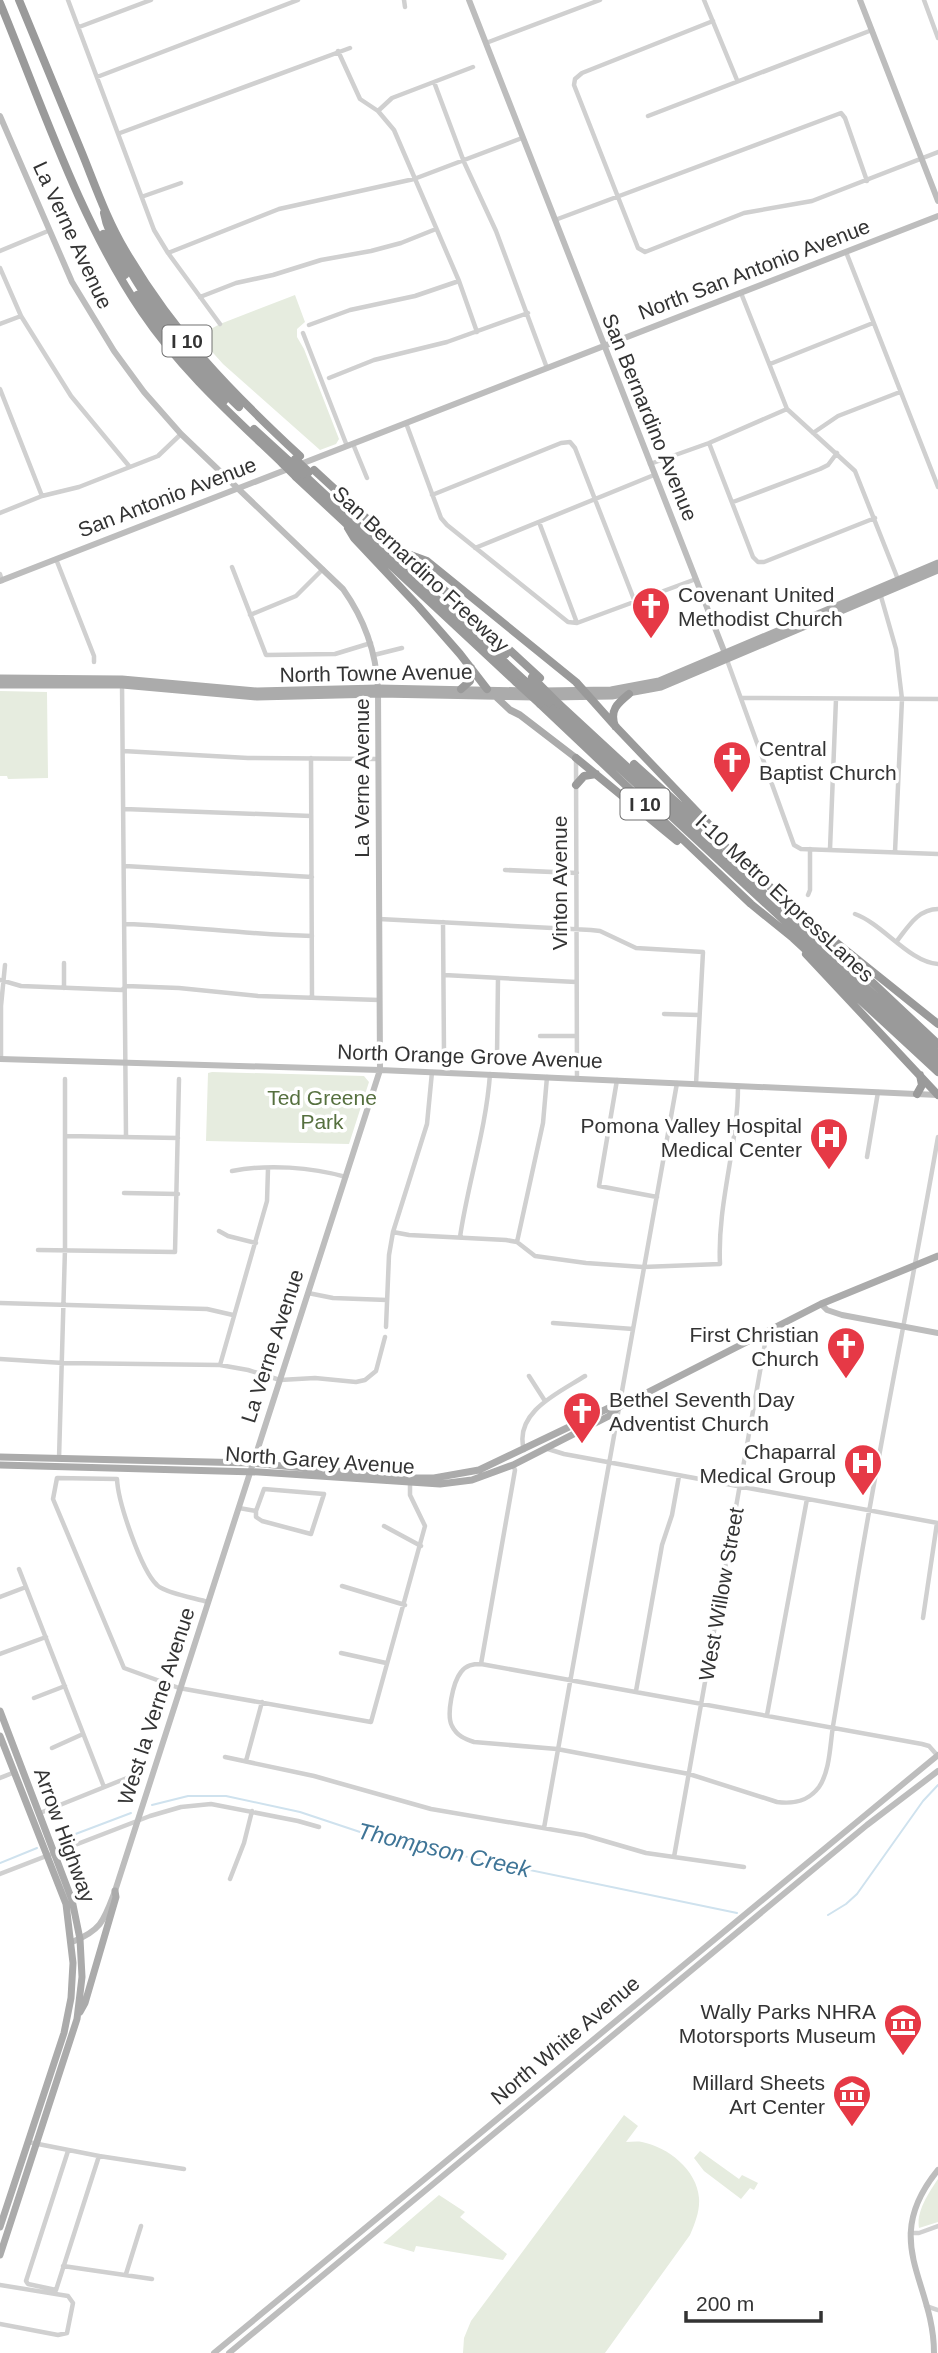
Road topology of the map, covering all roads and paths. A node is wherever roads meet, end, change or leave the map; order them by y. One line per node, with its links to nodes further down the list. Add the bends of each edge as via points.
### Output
1 (19, 0): 70 (highway, San Bernardino Freeway / I 10, via 123,247 192,348)
2 (68, 0): 14 (street)
3 (151, 0): 14 (street)
4 (298, 0): 21 (street)
5 (404, 0): 12 (street)
6 (469, 0): 17 (main road, San Bernardino Avenue)
7 (600, 0): 17 (street)
8 (704, 0): 13 (street)
9 (860, 0): 15 (main road)
10 (924, 0): 16 (street)
11 (0, 3): 70 (highway, San Bernardino Freeway / I 10, via 88,215 136,303 204,389)
12 (405, 7)
13 (713, 22): 22 (street); 36 (street, via 575,79)
14 (79, 27): 21 (street)
15 (872, 30): 22 (street); 30 (main road)
16 (938, 38)
17 (485, 44): 28 (main road, San Bernardino Avenue)
18 (350, 47): 19 (street)
19 (338, 51): 24 (street, via 360,99); 27 (street)
20 (473, 67): 23 (street)
21 (97, 77): 27 (street)
22 (737, 80): 26 (street)
23 (434, 82): 24 (street, via 392,98); 31 (street)
24 (378, 111): 32 (street, via 394,130)
25 (0, 116): 41 (main road, La Verne Avenue)
26 (648, 117)
27 (120, 133): 35 (street)
28 (523, 138): 31 (street); 39 (main road, San Bernardino Avenue)
29 (938, 152): 30 (street)
30 (921, 158): 33 (street); 37 (main road)
31 (464, 162): 32 (street); 49 (street)
32 (414, 179): 40 (street); 44 (street, via 279,209)
33 (867, 181): 36 (street, via 812,201 744,214 645,253 638,248); 36 (street, via 841,113)
34 (181, 183): 35 (street)
35 (144, 196): 44 (street)
36 (620, 197): 39 (street)
37 (938, 201)
38 (938, 216): 43 (main road, North San Antonio Avenue)
39 (554, 220): 57 (main road, San Bernardino Avenue)
40 (436, 229): 46 (street); 48 (street, via 401,243 236,283)
41 (48, 231): 42 (street); 66 (main road, La Verne Avenue, via 103,335)
42 (0, 251)
43 (846, 252): 47 (main road, North San Antonio Avenue); 51 (street)
44 (168, 253): 48 (street)
45 (0, 268): 50 (street)
46 (459, 281): 54 (street); 55 (street)
47 (741, 293): 57 (main road, North San Antonio Avenue); 58 (street)
48 (200, 298): 53 (street)
49 (528, 313): 55 (street); 59 (street)
50 (22, 316): 52 (street); 72 (street, via 71,396)
51 (873, 323): 58 (street); 62 (street)
52 (0, 324)
53 (220, 324)
54 (309, 325)
55 (477, 331): 60 (street, via 374,360)
56 (303, 333): 68 (street)
57 (604, 347): 59 (main road, North San Antonio Avenue); 71 (main road, San Bernardino Avenue)
58 (771, 364): 63 (street)
59 (547, 368): 64 (main road, North San Antonio Avenue)
60 (329, 378)
61 (0, 389): 79 (street)
62 (900, 392): 65 (street, via 838,416); 76 (street)
63 (787, 409): 65 (street); 67 (street)
64 (406, 424): 68 (main road, North San Antonio Avenue); 78 (street)
65 (813, 433): 69 (street)
66 (181, 434): 72 (street, via 158,456); 77 (main road, La Verne Avenue)
67 (709, 443): 71 (street); 81 (street)
68 (350, 445): 75 (street); 77 (main road, San Antonio Avenue)
69 (837, 453): 81 (street, via 820,469); 83 (street, via 855,471)
70 (292, 460): 73 (highway, San Bernardino Freeway / I 10, bridge); 73 (highway, San Bernardino Freeway / I 10, bridge)
71 (650, 464): 74 (main road, San Bernardino Avenue)
72 (129, 466): 79 (street, via 79,487)
73 (306, 473): 84 (highway, San Bernardino Freeway / I 10); 87 (highway, San Bernardino Freeway / I 10); 108 (highway)
74 (654, 475): 80 (street); 94 (main road, San Bernardino Avenue)
75 (367, 478)
76 (938, 487)
77 (239, 488): 88 (main road, San Antonio Avenue); 91 (main road, La Verne Avenue)
78 (432, 495): 80 (street, via 570,442); 86 (street, via 441,518)
79 (42, 496): 82 (street)
80 (596, 500): 85 (street); 97 (street)
81 (733, 502): 83 (street, via 758,562)
82 (0, 513)
83 (875, 518): 95 (street)
84 (343, 520): 105 (highway); 108 (highway, San Bernardino Freeway / I 10)
85 (539, 522): 86 (street); 99 (street)
86 (475, 548): 99 (street, via 561,618)
87 (405, 554): 108 (highway, San Bernardino Freeway / I 10); 113 (highway, via 427,561)
88 (56, 559): 93 (main road, San Antonio Avenue); 104 (street)
89 (938, 563): 95 (main road, North Towne Avenue)
90 (232, 567): 98 (street)
91 (324, 568): 98 (street, via 296,596); 100 (main road, La Verne Avenue, via 351,600)
92 (938, 570): 95 (main road, North Towne Avenue)
93 (1, 579)
94 (696, 579): 97 (street); 103 (main road, San Bernardino Avenue)
95 (900, 583): 96 (main road, North Towne Avenue)
96 (880, 591): 103 (main road, North Towne Avenue); 117 (street, via 897,649)
97 (635, 602): 99 (street)
98 (250, 615): 100 (street, via 265,655 335,654)
99 (577, 623)
100 (371, 642): 102 (main road, La Verne Avenue)
101 (402, 648): 102 (street)
102 (374, 654): 111 (main road, La Verne Avenue)
103 (726, 657): 113 (main road, North Towne Avenue, via 637,686); 114 (main road, North Towne Avenue, via 660,687); 115 (street, San Bernardino Avenue)
104 (94, 662)
105 (471, 668): 110 (highway, via 470,681); 112 (highway)
106 (0, 678): 107 (main road, North Towne Avenue)
107 (122, 682): 109 (main road, North Towne Avenue); 111 (main road, North Towne Avenue, via 243,691); 123 (street)
108 (524, 684): 112 (main road, North Towne Avenue); 113 (main road, North Towne Avenue); 119 (highway, San Bernardino Freeway / I 10, bridge); 120 (highway, San Bernardino Freeway / I 10); 121 (main road, via 516,708)
109 (0, 685)
110 (461, 689): 111 (main road, North Towne Avenue); 112 (main road, North Towne Avenue)
111 (378, 691): 112 (main road, North Towne Avenue); 126 (main road, La Verne Avenue)
112 (490, 692): 121 (main road)
113 (587, 694): 114 (main road, North Towne Avenue); 122 (highway)
114 (629, 694): 122 (highway, via 613,713)
115 (742, 698): 116 (street); 131 (street, San Bernardino Avenue, via 794,845)
116 (836, 699): 117 (street); 132 (street)
117 (902, 699): 118 (street); 133 (street)
118 (938, 699)
119 (544, 704): 141 (highway, San Bernardino Freeway / I 10); 174 (highway, I-10 Metro ExpressLanes)
120 (563, 704): 139 (highway, San Bernardino Freeway / I 10); 170 (highway, I-10 Metro ExpressLanes)
121 (520, 715): 125 (main road)
122 (617, 728): 139 (highway)
123 (123, 751): 124 (street); 129 (street)
124 (311, 758): 126 (street); 130 (street)
125 (576, 758): 127 (highway); 128 (street, Vinton Avenue)
126 (379, 759): 145 (main road, La Verne Avenue)
127 (596, 774): 128 (highway, via 584,776); 141 (highway)
128 (576, 785): 137 (street, Vinton Avenue)
129 (124, 809): 130 (street); 135 (street)
130 (311, 816): 138 (street)
131 (810, 849): 132 (street); 140 (street)
132 (830, 849): 133 (street)
133 (895, 852): 134 (street)
134 (938, 854)
135 (125, 866): 138 (street); 147 (street)
136 (505, 870): 137 (street)
137 (577, 873): 148 (street, Vinton Avenue)
138 (312, 877): 149 (street)
139 (768, 886): 142 (highway, San Bernardino Freeway / I 10)
140 (808, 895)
141 (751, 904): 150 (highway, San Bernardino Freeway / I 10)
142 (789, 904): 165 (highway); 168 (highway, San Bernardino Freeway / I 10)
143 (938, 909): 151 (street, via 920,914)
144 (855, 914): 151 (street)
145 (379, 919): 146 (street); 162 (main road, La Verne Avenue)
146 (443, 922): 148 (street); 155 (street)
147 (126, 924): 149 (street); 159 (street)
148 (577, 928): 158 (street, Vinton Avenue); 164 (street, via 600,931 644,950 703,952)
149 (312, 936): 161 (street)
150 (793, 938): 177 (highway, San Bernardino Freeway / I 10); 179 (highway)
151 (897, 941): 153 (street, via 925,962)
152 (64, 964): 160 (street)
153 (938, 964)
154 (5, 965): 157 (street)
155 (444, 975): 156 (street); 169 (street)
156 (498, 978): 158 (street); 171 (street)
157 (1, 980): 160 (street); 172 (street)
158 (576, 982): 167 (street, Vinton Avenue)
159 (126, 986): 160 (street, via 122,990); 161 (street); 173 (street)
160 (64, 988)
161 (312, 998): 162 (street)
162 (380, 1000): 175 (main road, La Verne Avenue)
163 (664, 1014): 164 (street)
164 (699, 1014): 186 (street)
165 (938, 1024)
166 (540, 1036): 167 (street)
167 (576, 1036): 183 (street, Vinton Avenue)
168 (938, 1044)
169 (444, 1054)
170 (938, 1054)
171 (497, 1056)
172 (1, 1059): 173 (main road, North Orange Grove Avenue)
173 (127, 1062): 175 (main road, North Orange Grove Avenue); 192 (street)
174 (938, 1063)
175 (380, 1069): 176 (main road, North Orange Grove Avenue); 198 (main road, La Verne Avenue)
176 (432, 1072): 178 (main road, North Orange Grove Avenue); 203 (street, via 427,1124)
177 (938, 1072)
178 (490, 1074): 180 (main road, North Orange Grove Avenue); 204 (street, via 482,1137)
179 (920, 1075): 189 (highway, via 922,1085); 190 (highway)
180 (547, 1077): 183 (main road, North Orange Grove Avenue); 205 (street, via 541,1135)
181 (65, 1079): 191 (street)
182 (179, 1079): 194 (street)
183 (577, 1079): 184 (main road, North Orange Grove Avenue)
184 (617, 1080): 185 (main road, North Orange Grove Avenue); 201 (street, via 599,1186)
185 (677, 1083): 186 (main road, North Orange Grove Avenue); 201 (street)
186 (696, 1084): 187 (main road, North Orange Grove Avenue)
187 (738, 1086): 188 (main road, North Orange Grove Avenue); 211 (street, via 738,1115 719,1227 720,1264)
188 (878, 1092): 189 (main road, North Orange Grove Avenue); 195 (street)
189 (917, 1094): 190 (main road, North Orange Grove Avenue)
190 (938, 1095)
191 (66, 1136): 192 (street); 207 (street)
192 (126, 1137): 194 (street)
193 (938, 1137): 210 (street)
194 (178, 1138): 200 (street)
195 (867, 1157)
196 (268, 1169): 197 (street); 198 (street, via 318,1170); 206 (street, via 267,1201)
197 (232, 1171)
198 (345, 1177): 212 (main road, La Verne Avenue)
199 (124, 1193): 200 (street)
200 (178, 1194): 207 (street, via 175,1252)
201 (657, 1197): 211 (street)
202 (219, 1231): 206 (street)
203 (393, 1232): 204 (street); 213 (street)
204 (460, 1237): 205 (street)
205 (517, 1242): 211 (street, via 528,1252 548,1258)
206 (256, 1243): 217 (street)
207 (65, 1249): 208 (street); 216 (street)
208 (38, 1250)
209 (938, 1255): 210 (main road, North Garey Avenue)
210 (916, 1265): 215 (main road, North Garey Avenue); 220 (street)
211 (643, 1267): 221 (street)
212 (308, 1293): 213 (street); 230 (main road, La Verne Avenue)
213 (387, 1300): 219 (street)
214 (0, 1303): 216 (street)
215 (821, 1304): 220 (main road, via 834,1313); 222 (main road, North Garey Avenue)
216 (63, 1305): 217 (street, via 207,1308); 226 (street)
217 (233, 1315): 227 (street)
218 (553, 1323): 221 (street)
219 (386, 1327)
220 (904, 1327): 223 (main road); 250 (street)
221 (633, 1329): 232 (street)
222 (768, 1331): 232 (main road, North Garey Avenue); 247 (street, West Willow Street)
223 (938, 1334)
224 (386, 1337): 230 (street, via 376,1371 366,1380)
225 (0, 1359): 226 (street)
226 (63, 1363): 227 (street); 239 (street)
227 (220, 1365): 230 (street)
228 (529, 1376): 231 (street)
229 (585, 1376): 231 (street)
230 (280, 1380): 242 (main road, La Verne Avenue)
231 (545, 1401): 234 (street, via 526,1423)
232 (619, 1406): 233 (main road, North Garey Avenue, via 609,1416); 234 (main road, North Garey Avenue); 238 (street)
233 (547, 1448): 238 (street); 241 (main road, North Garey Avenue)
234 (524, 1450): 244 (main road, via 526,1455); 246 (main road, North Garey Avenue, via 479,1470)
235 (0, 1457): 236 (main road, North Garey Avenue)
236 (28, 1458): 239 (main road, North Garey Avenue); 240 (main road)
237 (133, 1461): 239 (main road, North Garey Avenue); 242 (main road, North Garey Avenue); 243 (main road)
238 (609, 1462): 245 (street); 267 (street)
239 (59, 1463): 240 (main road, North Garey Avenue); 243 (main road, North Garey Avenue)
240 (2, 1465)
241 (513, 1465): 244 (main road, North Garey Avenue); 266 (street)
242 (250, 1467): 243 (main road, North Garey Avenue); 246 (main road, North Garey Avenue); 249 (main road, West la Verne Avenue)
243 (123, 1469)
244 (496, 1471): 246 (main road, North Garey Avenue, via 456,1483)
245 (679, 1476): 247 (street); 270 (street)
246 (410, 1481): 254 (street, via 410,1495 425,1526)
247 (740, 1487): 248 (street); 273 (street, West Willow Street)
248 (807, 1499): 250 (street); 275 (street)
249 (238, 1507): 251 (street); 259 (main road, West la Verne Avenue)
250 (869, 1510): 252 (street); 276 (street)
251 (256, 1511): 251 (street, via 262,1521 311,1534 324,1494 264,1489)
252 (937, 1523): 261 (street)
253 (384, 1526): 254 (street)
254 (421, 1546): 260 (street)
255 (19, 1569): 257 (street)
256 (342, 1586): 260 (street)
257 (26, 1587): 258 (street); 262 (street)
258 (0, 1597)
259 (208, 1602): 269 (main road, West la Verne Avenue); 269 (street, via 158,1587 146,1571 117,1494 117,1479 57,1478 54,1499 124,1668)
260 (405, 1605): 265 (street)
261 (923, 1618)
262 (46, 1637): 264 (street); 268 (street)
263 (341, 1653): 265 (street)
264 (0, 1654)
265 (386, 1663): 272 (street, via 371,1722)
266 (481, 1664): 267 (street); 280 (street, via 467,1666 457,1680 449,1710 457,1733 474,1742)
267 (570, 1680): 270 (street); 280 (street)
268 (65, 1686): 271 (street); 277 (street)
269 (179, 1688): 272 (street); 293 (main road, West la Verne Avenue)
270 (636, 1691): 273 (street)
271 (34, 1698)
272 (262, 1702): 283 (street)
273 (701, 1703): 275 (street); 287 (street, West Willow Street)
274 (0, 1711): 284 (main road, Arrow Highway)
275 (767, 1715): 276 (street)
276 (833, 1726): 281 (street, via 922,1744); 287 (street, via 823,1779 802,1801 767,1800)
277 (83, 1734): 279 (street); 290 (street)
278 (0, 1736): 286 (main road, Arrow Highway)
279 (51, 1748)
280 (557, 1749): 287 (street); 295 (street)
281 (938, 1755): 323 (main road, North White Avenue)
282 (225, 1757): 283 (street)
283 (246, 1761): 295 (street, via 431,1809)
284 (22, 1769): 286 (street); 292 (main road, Arrow Highway)
285 (938, 1771): 324 (main road, North White Avenue)
286 (14, 1773): 288 (street); 297 (main road, Arrow Highway)
287 (689, 1774): 298 (street, West Willow Street)
288 (0, 1777)
289 (127, 1778): 290 (street)
290 (104, 1787): 292 (street)
291 (252, 1811): 293 (street, via 202,1805 172,1809); 294 (street); 301 (street)
292 (40, 1813): 296 (main road, Arrow Highway)
293 (137, 1822): 296 (street); 302 (main road, West la Verne Avenue)
294 (319, 1827)
295 (544, 1828): 298 (street)
296 (55, 1853): 297 (street); 303 (main road, Arrow Highway, via 72,1900)
297 (47, 1856): 300 (street); 303 (main road, Arrow Highway)
298 (674, 1857): 299 (street)
299 (744, 1867)
300 (0, 1874)
301 (230, 1880)
302 (115, 1891): 303 (main road, West la Verne Avenue, via 104,1921); 305 (main road)
303 (76, 1941): 304 (main road); 305 (main road, Arrow Highway, via 82,1977)
304 (68, 2017): 305 (street); 306 (main road)
305 (77, 2019): 306 (main road, Arrow Highway)
306 (32, 2143): 307 (street); 313 (main road); 315 (main road, Arrow Highway)
307 (68, 2151): 308 (street); 316 (street, via 27,2284 56,2290)
308 (99, 2156): 309 (street); 316 (street)
309 (184, 2169)
310 (938, 2170): 314 (main road, via 921,2196)
311 (141, 2226): 317 (street)
312 (938, 2226): 314 (street)
313 (0, 2227)
314 (910, 2233): 320 (main road, via 913,2264)
315 (0, 2255)
316 (63, 2266): 317 (street)
317 (127, 2274): 318 (street)
318 (152, 2279)
319 (0, 2285): 322 (street, via 68,2297 74,2303 67,2333)
320 (926, 2306): 321 (street); 325 (main road)
321 (938, 2310)
322 (0, 2324)
323 (215, 2353)
324 (229, 2353)
325 (934, 2353)

